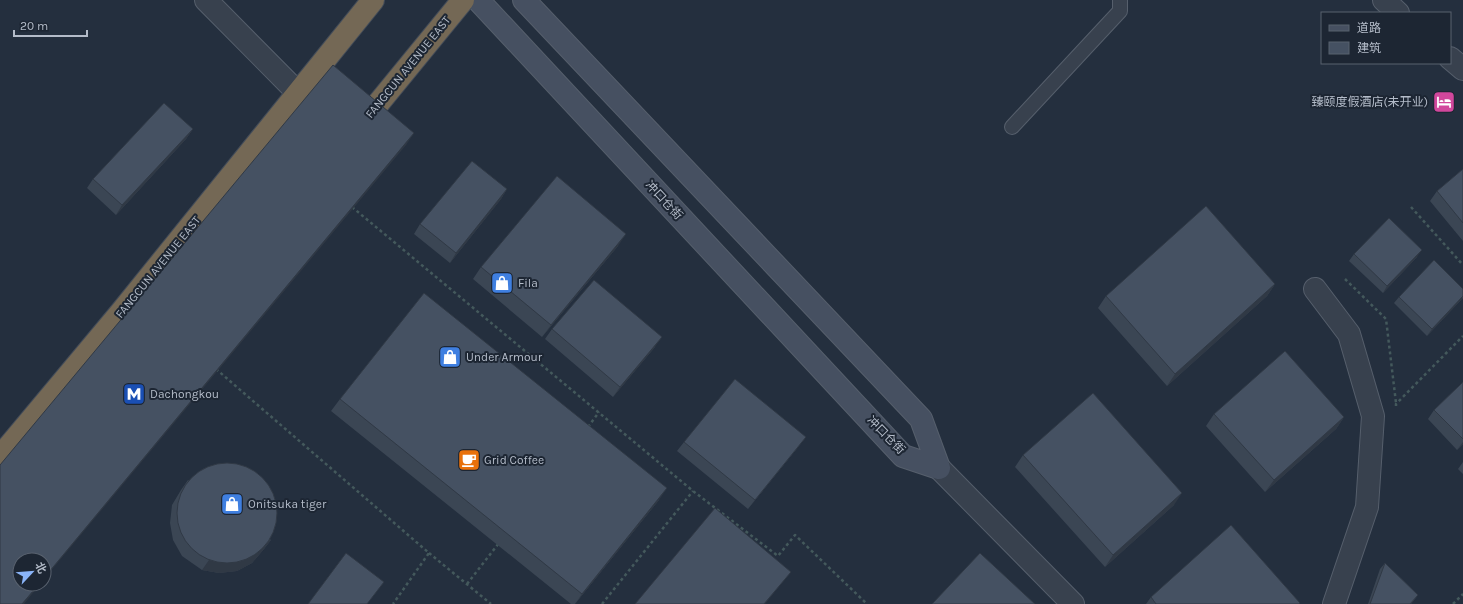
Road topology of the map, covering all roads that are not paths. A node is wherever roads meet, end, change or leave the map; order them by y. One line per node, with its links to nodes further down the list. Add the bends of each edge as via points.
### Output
1 (206, 0): 11 (street)
2 (373, 0): 11 (highway, FANGCUN AVENUE EAST)
3 (463, 0): 13 (highway, FANGCUN AVENUE EAST)
4 (478, 0): 16 (street, 冲口仓街, via 903,456)
5 (524, 0): 16 (street, via 921,419)
6 (1120, 0): 12 (lane, via 1120,11)
7 (1384, 0): 8 (street)
8 (1397, 12)
9 (1451, 59): 10 (street)
10 (1463, 69)
11 (298, 93): 15 (highway, FANGCUN AVENUE EAST)
12 (1012, 127)
13 (346, 142)
14 (1315, 289): 18 (street, via 1348,334 1374,416 1367,507)
15 (0, 458)
16 (939, 468): 17 (street)
17 (1073, 604)
18 (1334, 604)

